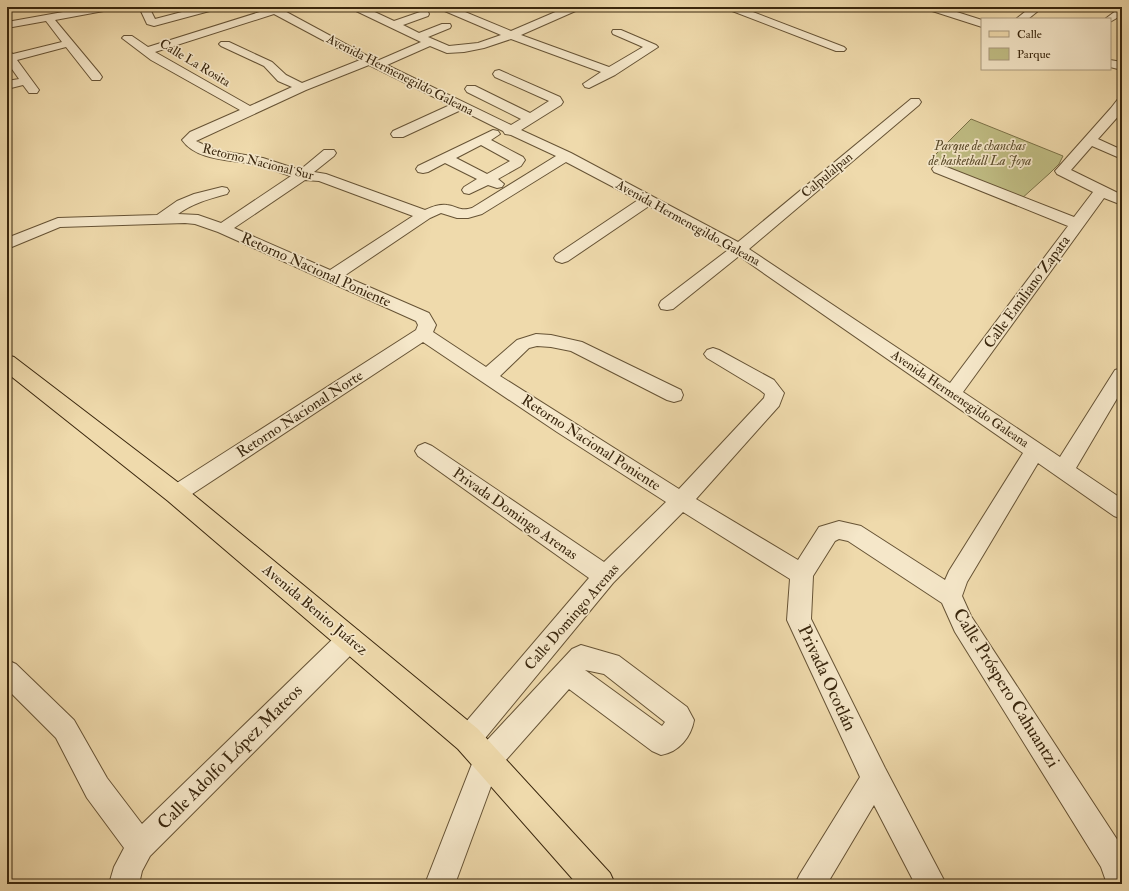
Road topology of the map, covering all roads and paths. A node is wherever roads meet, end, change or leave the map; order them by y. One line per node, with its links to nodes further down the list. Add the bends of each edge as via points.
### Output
1 (109, 7): 21 (street)
2 (144, 7): 3 (street, via 151,22 154,23)
3 (213, 7)
4 (356, 7): 14 (street)
5 (380, 7): 14 (street)
6 (444, 7): 26 (street)
7 (576, 7): 12 (street)
8 (731, 7): 32 (street)
9 (930, 7): 20 (street)
10 (1038, 7): 16 (street)
11 (272, 9): 33 (street); 35 (street, Avenida Hermenegildo Galeana)
12 (559, 9): 24 (street)
13 (1122, 10): 17 (street)
14 (367, 12): 22 (street)
15 (424, 14): 22 (street)
16 (1022, 18)
17 (1111, 18)
18 (50, 20): 30 (street)
19 (513, 22): 24 (street)
20 (981, 24)
21 (7, 25)
22 (393, 25): 27 (street)
23 (446, 26): 27 (street)
24 (527, 27): 26 (street)
25 (617, 32): 38 (street, via 652,47)
26 (510, 35): 29 (street, via 463,50 447,50); 38 (street)
27 (418, 37): 29 (street)
28 (128, 38): 33 (street, Calle La Rosita)
29 (431, 42): 35 (street, Retorno Nacional Sur)
30 (70, 43): 34 (street); 40 (street)
31 (225, 44): 43 (street, via 268,64 282,78)
32 (840, 49)
33 (147, 51): 48 (street, Calle La Rosita, via 155,58)
34 (8, 57): 42 (street, via 29,85)
35 (373, 63): 43 (street, Retorno Nacional Sur); 46 (street, Avenida Hermenegildo Galeana)
36 (1111, 63): 37 (street)
37 (1122, 66)
38 (611, 72): 41 (street)
39 (499, 74): 49 (street, via 556,100 555,104)
40 (96, 77)
41 (589, 84)
42 (7, 85)
43 (302, 87): 48 (street, Retorno Nacional Sur)
44 (471, 89): 49 (street)
45 (914, 102): 72 (street, Calpulalpan)
46 (459, 106): 50 (street, Avenida Hermenegildo Galeana); 51 (street)
47 (1120, 109): 53 (street)
48 (249, 110): 60 (street, Retorno Nacional Sur, via 189,140 193,145 212,153 263,162)
49 (531, 119): 50 (street)
50 (508, 129): 52 (street); 56 (street, Avenida Hermenegildo Galeana)
51 (398, 134)
52 (480, 140): 57 (street); 61 (street, via 518,160)
53 (1090, 140): 55 (street); 63 (street, via 1062,171)
54 (329, 154): 60 (street)
55 (1122, 155)
56 (566, 156): 65 (street, Avenida Hermenegildo Galeana); 67 (street, via 477,211 457,214 447,209 439,209)
57 (446, 158): 58 (street); 61 (street)
58 (423, 169)
59 (938, 169): 69 (street)
60 (302, 175): 67 (street, Retorno Nacional Sur, via 337,182); 70 (street)
61 (493, 182): 62 (street)
62 (469, 190)
63 (1102, 190): 66 (street); 69 (street, Calle Emiliano Zapata)
64 (222, 191): 68 (street, via 182,204)
65 (648, 200): 72 (street, Avenida Hermenegildo Galeana); 73 (street)
66 (1122, 201)
67 (425, 215): 74 (street)
68 (161, 219): 70 (street, Retorno Nacional Poniente, via 198,220); 71 (street, Retorno Nacional Poniente, via 58,223)
69 (1077, 224): 81 (street, Calle Emiliano Zapata)
70 (222, 229): 74 (street, Retorno Nacional Poniente)
71 (7, 244)
72 (739, 249): 75 (street, Calpulalpan); 81 (street, Avenida Hermenegildo Galeana)
73 (562, 258)
74 (331, 277): 76 (street, Retorno Nacional Poniente, via 423,317 427,325)
75 (667, 305)
76 (423, 334): 80 (street, Retorno Nacional Poniente); 86 (street, Retorno Nacional Norte)
77 (713, 354): 87 (street, via 767,385 775,393 772,401)
78 (8, 363): 86 (main road, Avenida Benito Juárez)
79 (1122, 375): 85 (street)
80 (487, 377): 82 (street, via 523,344 536,340 551,341 576,346); 87 (street, Retorno Nacional Poniente)
81 (952, 394): 83 (street, Avenida Hermenegildo Galeana)
82 (674, 395)
83 (1035, 450): 85 (street, Avenida Hermenegildo Galeana); 91 (street, Calle Próspero Cahuantzi, via 957,578)
84 (425, 451): 90 (street, Privada Domingo Arenas)
85 (1064, 469): 88 (street, Avenida Hermenegildo Galeana)
86 (176, 494): 92 (main road, Avenida Benito Juárez)
87 (681, 501): 89 (street, Retorno Nacional Poniente); 90 (street, Calle Domingo Arenas)
88 (1122, 510)
89 (802, 574): 91 (street, via 827,534 840,530 853,533); 97 (street, Privada Ocotlán, via 799,620)
90 (605, 576): 95 (street, Calle Domingo Arenas)
91 (950, 596): 104 (street, Calle Próspero Cahuantzi, via 963,624 1112,858)
92 (350, 639): 95 (main road, Avenida Benito Juárez); 98 (street, Calle Adolfo López Mateos)
93 (7, 672): 98 (street, via 65,729 97,788)
94 (567, 672): 96 (street)
95 (468, 739): 96 (main road, Avenida Benito Juárez)
96 (487, 761): 100 (street); 101 (main road, Avenida Benito Juárez)
97 (875, 778): 102 (street); 103 (street, Privada Ocotlán)
98 (140, 846): 99 (street, Calle Adolfo López Mateos)
99 (124, 884)
100 (440, 884)
101 (599, 884)
102 (810, 884)
103 (930, 884)
104 (1122, 884)

